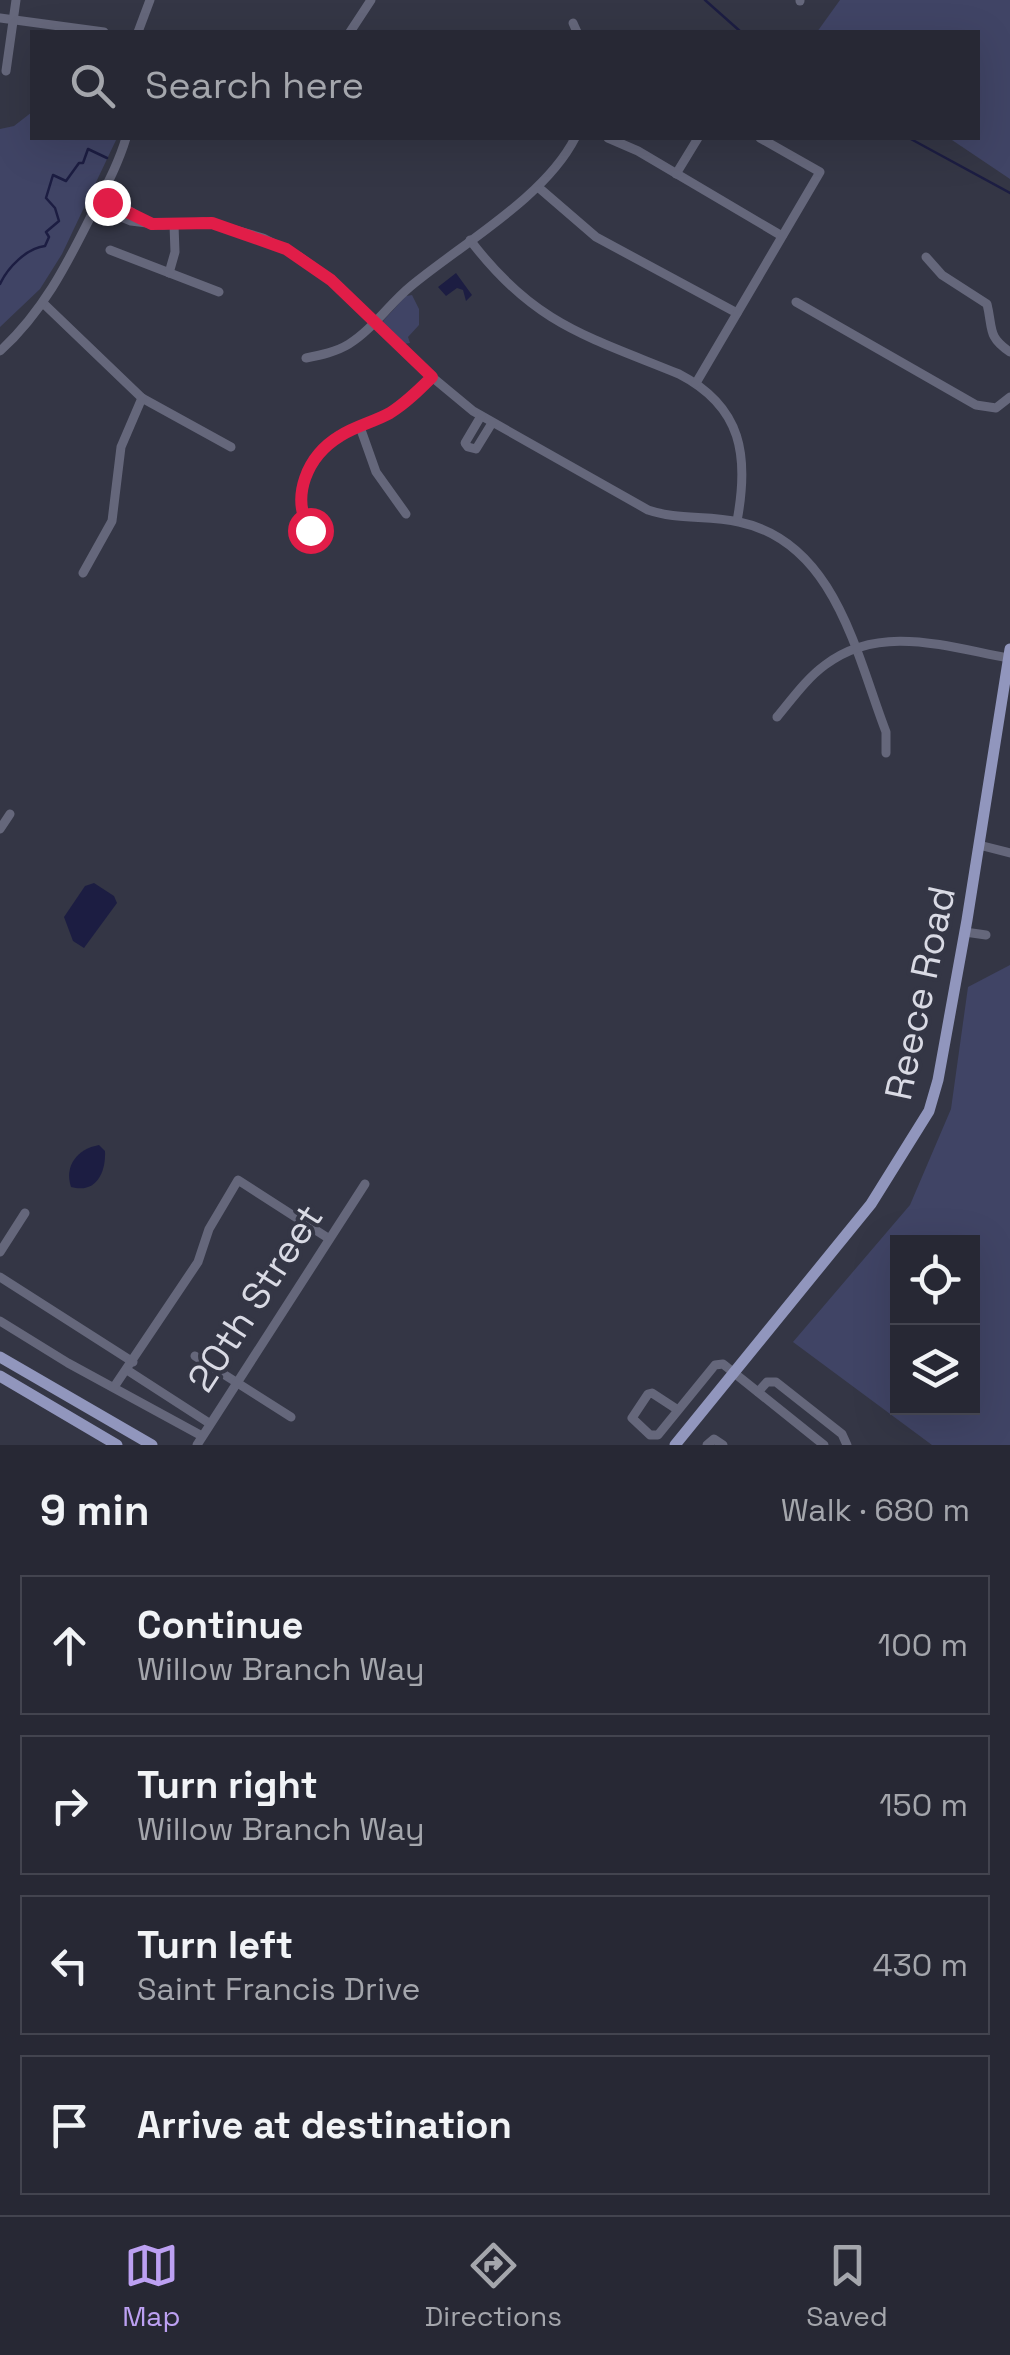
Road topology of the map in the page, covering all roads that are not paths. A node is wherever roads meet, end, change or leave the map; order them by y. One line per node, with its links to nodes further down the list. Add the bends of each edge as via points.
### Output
1 (16, 0): 5 (street)
2 (150, 0): 7 (street)
3 (371, 0): 8 (street)
4 (0, 18): 5 (street)
5 (12, 20): 6 (street); 9 (street)
6 (89, 30)
7 (139, 30)
8 (351, 30)
9 (6, 71)
10 (125, 140): 17 (street)
11 (574, 140): 16 (street)
12 (612, 140): 15 (street)
13 (697, 140): 15 (street)
14 (764, 140): 19 (street, via 820,172)
15 (676, 174): 19 (street)
16 (538, 187): 20 (street); 27 (street, via 607,244)
17 (98, 203): 18 (street); 26 (street)
18 (174, 225): 23 (street); 28 (street, via 212,223 286,249 322,272)
19 (782, 236): 27 (street)
20 (470, 240): 28 (street); 33 (street, via 508,286 547,317)
21 (110, 250): 23 (street)
22 (926, 257): 30 (street, via 987,304 996,344)
23 (169, 273): 24 (street)
24 (218, 292)
25 (796, 302): 35 (street, via 976,405 996,408)
26 (44, 303): 29 (street); 34 (street)
27 (737, 314): 33 (street)
28 (374, 322): 31 (street, via 346,346); 32 (street)
29 (0, 351)
30 (1010, 352)
31 (306, 358)
32 (432, 377): 36 (street); 38 (street, via 404,403)
33 (696, 383): 41 (street, via 738,438 744,482)
34 (142, 398): 39 (street); 43 (street, via 121,447 112,522)
35 (1010, 398)
36 (481, 416): 37 (street); 37 (street, via 468,448 476,449)
37 (492, 424): 41 (street, via 648,510)
38 (360, 427): 40 (street, via 376,472); 42 (street, via 329,444 307,473 300,506)
39 (231, 446)
40 (406, 514)
41 (738, 521): 44 (street, via 784,539 814,566)
42 (310, 530)
43 (83, 573)
44 (854, 649): 45 (street, via 911,640); 46 (street, via 811,676); 47 (street, via 886,732)
45 (1009, 654): 50 (main road, Reece Road)
46 (776, 717)
47 (886, 753)
48 (10, 814): 49 (street)
49 (0, 829)
50 (980, 846): 51 (street); 52 (main road, Reece Road)
51 (1010, 853)
52 (965, 932): 53 (street); 63 (main road, Reece Road, via 938,1080 923,1125 871,1204)
53 (986, 935)
54 (365, 1184): 56 (street, 20th Street)
55 (25, 1212): 57 (street)
56 (328, 1238): 62 (street, via 238,1180 198,1262); 65 (street, 20th Street)
57 (1, 1247)
58 (0, 1277): 62 (street)
59 (0, 1322): 66 (street)
60 (195, 1356): 65 (street)
61 (0, 1358): 73 (main road)
62 (130, 1366): 66 (street); 70 (street)
63 (734, 1372): 67 (street); 68 (street, via 715,1365); 74 (main road, Reece Road)
64 (0, 1376): 72 (main road)
65 (235, 1382): 69 (street); 70 (street, 20th Street)
66 (114, 1388): 71 (street)
67 (758, 1392): 77 (street); 78 (street, via 776,1382)
68 (678, 1410): 68 (street, via 654,1436 632,1418 652,1392)
69 (291, 1417)
70 (210, 1423): 71 (street, 20th Street)
71 (199, 1441)
72 (117, 1445)
73 (152, 1445)
74 (675, 1445)
75 (707, 1445): 76 (street)
76 (723, 1445)
77 (824, 1445)
78 (847, 1445)

